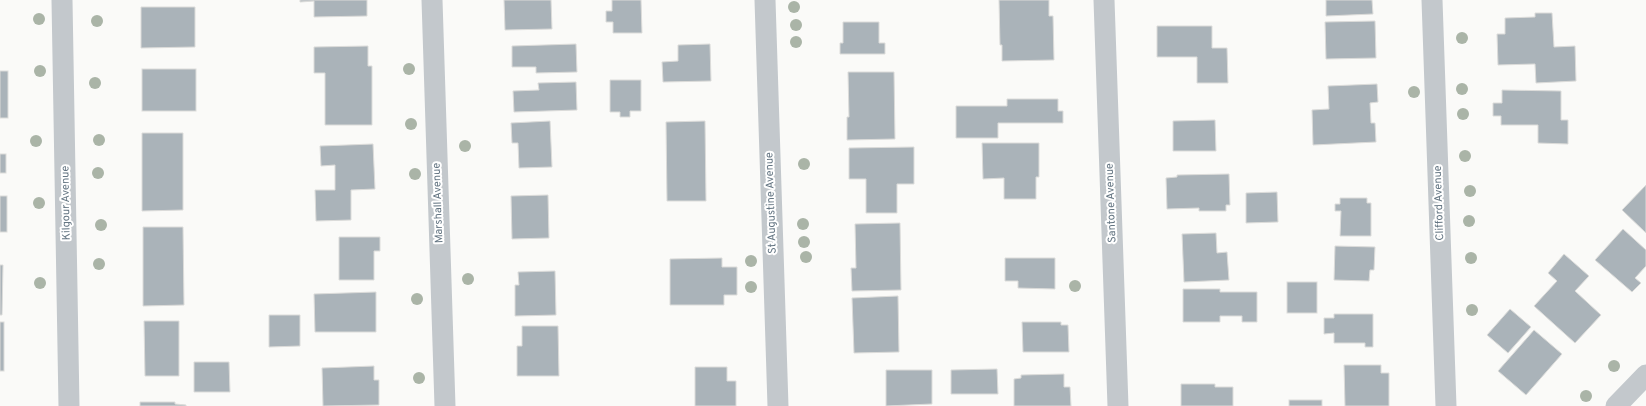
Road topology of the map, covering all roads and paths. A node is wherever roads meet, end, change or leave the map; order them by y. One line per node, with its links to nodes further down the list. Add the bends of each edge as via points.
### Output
1 (62, 0): 7 (street, Kilgour Avenue)
2 (432, 0): 8 (street, Marshall Avenue)
3 (765, 0): 9 (street, St Augustine Avenue)
4 (1104, 0): 10 (street, Santone Avenue)
5 (1432, 0): 11 (street, Clifford Avenue)
6 (1646, 375): 12 (street)
7 (69, 406)
8 (445, 406)
9 (778, 406)
10 (1118, 406)
11 (1446, 406)
12 (1616, 406)

